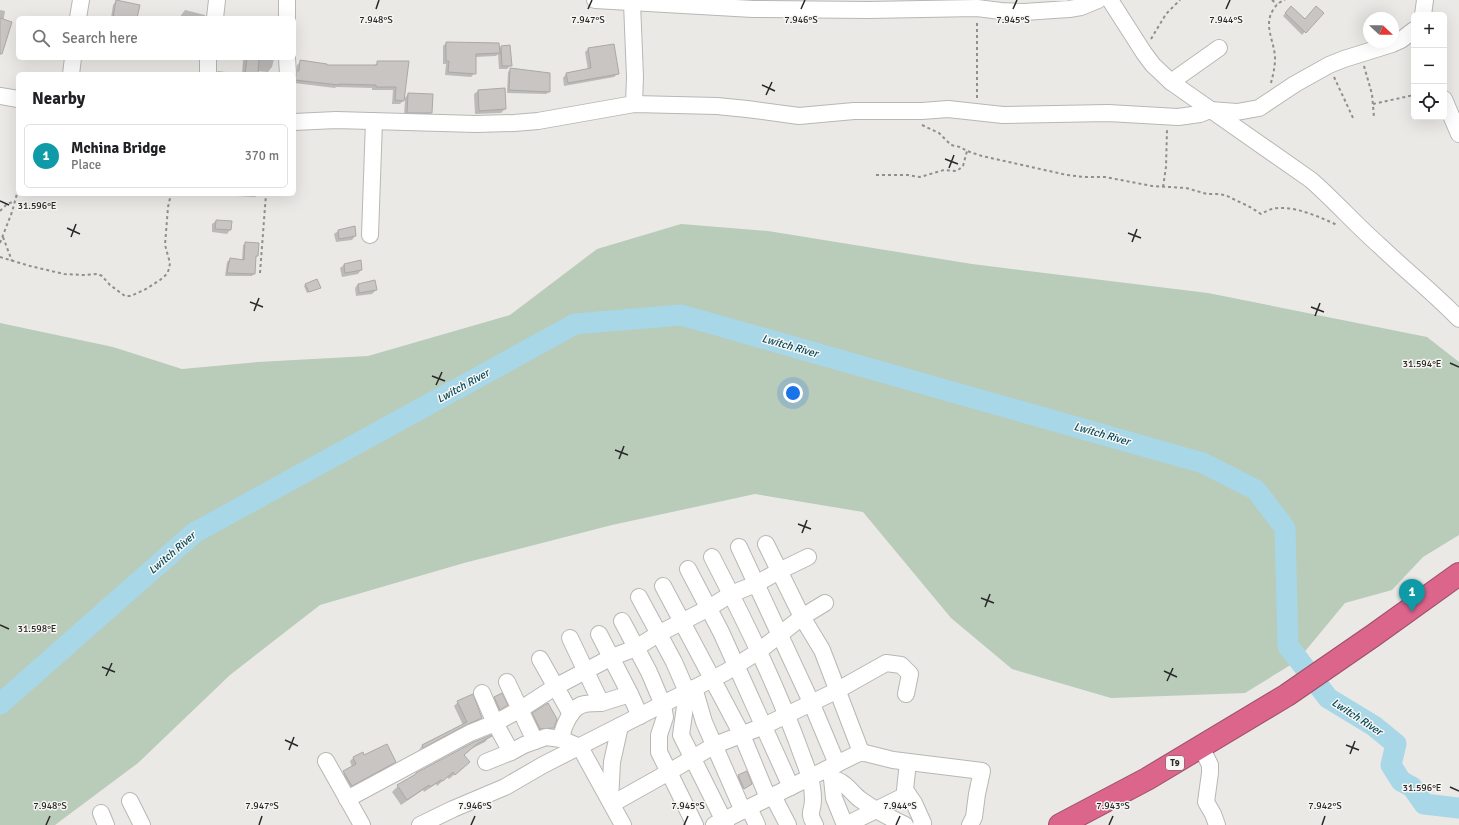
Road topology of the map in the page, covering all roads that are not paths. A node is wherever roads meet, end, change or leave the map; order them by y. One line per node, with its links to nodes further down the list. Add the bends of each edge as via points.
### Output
1 (82, 0): 10 (street)
2 (217, 0): 11 (street)
3 (287, 0): 12 (street)
4 (595, 0): 8 (street)
5 (1098, 0): 8 (street, via 1069,9 1024,12 977,8 753,9)
6 (1110, 0): 21 (street, via 1144,53)
7 (1425, 0): 9 (street)
8 (632, 3): 24 (street)
9 (1423, 12)
10 (78, 16)
11 (215, 16)
12 (288, 16)
13 (1411, 32): 26 (street, via 1392,44 1329,65 1259,108 1237,112)
14 (1219, 48): 21 (street)
15 (73, 60): 18 (street)
16 (208, 60): 19 (street)
17 (287, 60): 20 (street)
18 (71, 72)
19 (208, 72)
20 (288, 72)
21 (1171, 82): 26 (street)
22 (0, 96): 23 (street)
23 (16, 99)
24 (634, 104): 26 (street, via 717,106 799,116 854,111 948,110 1003,115 1108,113 1166,117 1191,116); 27 (street, via 514,123)
25 (1447, 106): 29 (street)
26 (1210, 110): 31 (street, via 1311,180)
27 (374, 121): 28 (street); 30 (street)
28 (296, 122)
29 (1459, 134)
30 (370, 235)
31 (1459, 319)
32 (766, 544): 37 (street)
33 (739, 547): 39 (street)
34 (712, 557): 41 (street)
35 (808, 557): 37 (street)
36 (688, 569): 44 (street)
37 (779, 571): 39 (street); 45 (street)
38 (1459, 574): 81 (highway, T9, via 1287,695)
39 (756, 584): 41 (street); 50 (street)
40 (663, 586): 47 (street)
41 (731, 594): 44 (street); 53 (street)
42 (639, 597): 49 (street)
43 (825, 602): 45 (street)
44 (709, 608): 47 (street); 56 (street)
45 (802, 617): 50 (street); 62 (street, via 822,650)
46 (622, 621): 52 (street)
47 (682, 621): 49 (street); 58 (street)
48 (599, 634): 54 (street)
49 (658, 634): 52 (street); 61 (street)
50 (779, 634): 53 (street); 66 (street)
51 (570, 638): 57 (street)
52 (636, 648): 54 (street); 68 (street)
53 (759, 651): 56 (street); 71 (street)
54 (612, 657): 57 (street); 64 (street)
55 (540, 659): 60 (street)
56 (736, 666): 58 (street); 75 (street)
57 (587, 670): 60 (street); 67 (street)
58 (712, 679): 61 (street); 76 (street)
59 (507, 682): 69 (street)
60 (555, 687): 69 (street); 70 (street)
61 (691, 690): 68 (street); 79 (street); 84 (street, via 681,735)
62 (838, 690): 65 (street, via 886,663 901,665 910,674); 66 (street); 83 (street)
63 (482, 693): 73 (street)
64 (630, 694): 67 (street); 72 (street)
65 (906, 694)
66 (811, 702): 71 (street); 88 (street)
67 (601, 703): 70 (street, via 583,704)
68 (662, 705): 72 (street); 89 (street, via 665,717 659,735 659,752)
69 (521, 709): 73 (street); 78 (street)
70 (571, 714): 77 (street, via 563,728)
71 (788, 714): 75 (street); 90 (street)
72 (640, 716): 74 (street)
73 (495, 723): 82 (street); 94 (street, via 470,733)
74 (620, 726): 80 (street); 96 (street, via 612,762)
75 (764, 726): 76 (street); 91 (street)
76 (742, 735): 79 (street); 93 (street)
77 (561, 739): 78 (street, via 546,737); 80 (street)
78 (535, 741): 82 (street)
79 (714, 745): 84 (street); 97 (street)
80 (580, 747): 96 (street); 102 (street, via 505,787)
81 (1201, 747): 112 (highway, T9); 113 (street, via 1210,765 1206,802)
82 (511, 752): 86 (street)
83 (861, 752): 87 (street); 88 (street)
84 (693, 759): 89 (street); 99 (street)
85 (326, 762): 94 (street)
86 (486, 762)
87 (908, 762): 92 (street, via 905,790); 111 (street, via 982,771 974,817)
88 (832, 771): 90 (street); 98 (street, via 855,796); 108 (street, via 834,798)
89 (669, 772): 96 (street); 104 (street)
90 (810, 777): 91 (street); 107 (street, via 813,800 810,815)
91 (791, 787): 93 (street)
92 (908, 794): 98 (street); 110 (street, via 914,803)
93 (770, 797): 97 (street); 106 (street)
94 (347, 799): 101 (street)
95 (130, 801): 100 (street)
96 (611, 802): 103 (street)
97 (746, 809): 99 (street); 105 (street)
98 (875, 809): 108 (street); 109 (street)
99 (721, 823)
100 (142, 825)
101 (362, 825)
102 (420, 825)
103 (623, 825)
104 (695, 825)
105 (757, 825)
106 (788, 825)
107 (815, 825)
108 (846, 825)
109 (905, 825)
110 (921, 825)
111 (970, 825)
112 (1060, 825)
113 (1217, 825)

